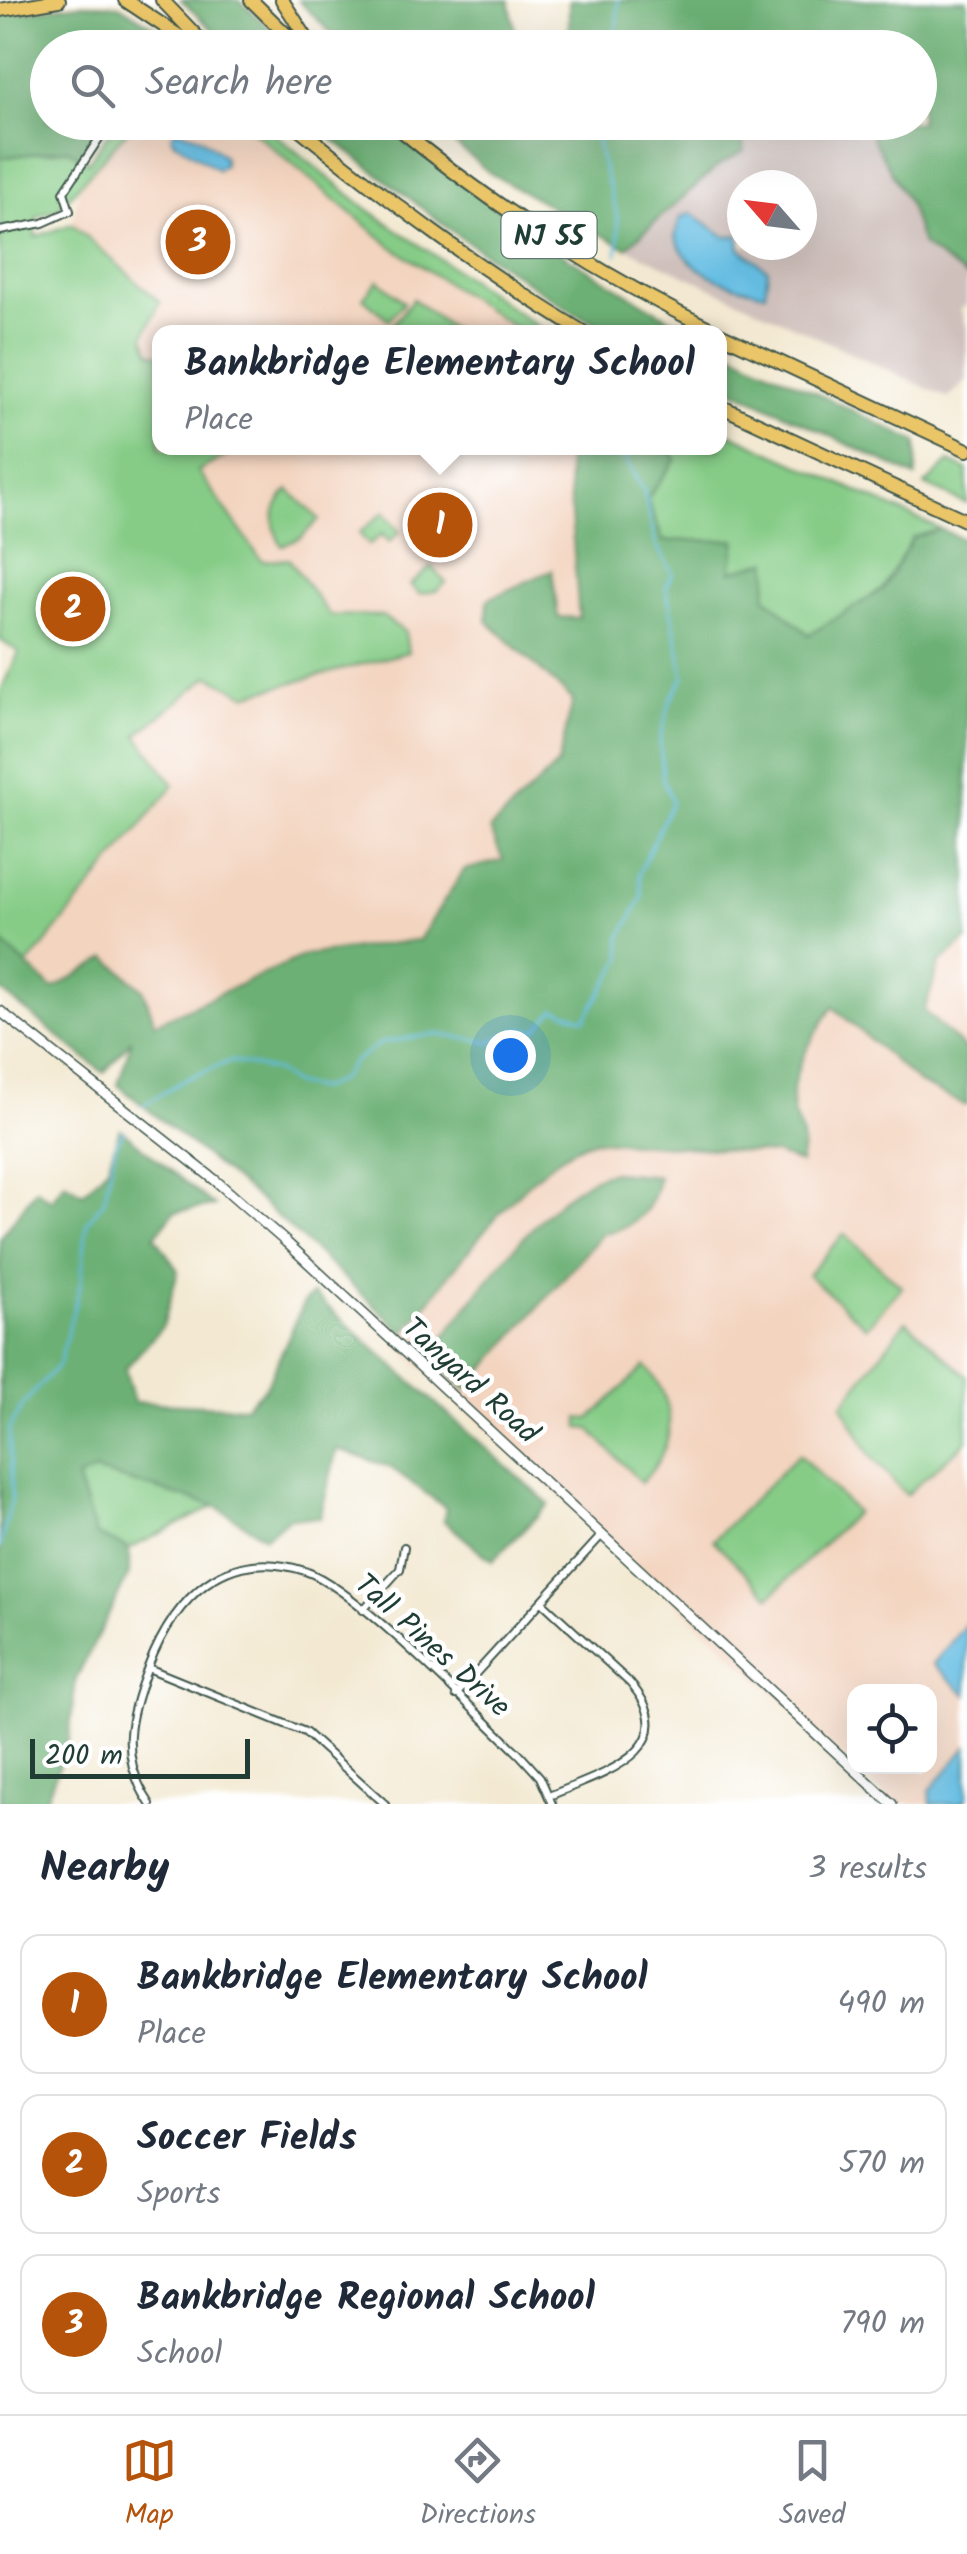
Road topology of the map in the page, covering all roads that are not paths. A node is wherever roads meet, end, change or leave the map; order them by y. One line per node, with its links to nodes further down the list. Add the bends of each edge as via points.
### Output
1 (60, 0): 6 (highway)
2 (126, 0): 7 (highway)
3 (162, 0): 8 (highway)
4 (251, 0): 9 (highway)
5 (282, 0): 10 (highway)
6 (0, 10)
7 (170, 30)
8 (191, 30)
9 (282, 30)
10 (301, 30)
11 (98, 140): 14 (street, via 67,186 70,211)
12 (314, 140): 15 (highway, NJ 55, via 432,232)
13 (416, 140): 16 (highway, NJ 55, via 530,223)
14 (0, 231)
15 (572, 325)
16 (703, 325)
17 (727, 337): 19 (highway, NJ 55)
18 (727, 409): 20 (highway)
19 (967, 450)
20 (967, 521)
21 (0, 1011): 22 (street, Tanyard Road, via 227,1191)
22 (601, 1536): 24 (street); 31 (street, Tanyard Road)
23 (404, 1547): 25 (street, via 400,1569)
24 (542, 1602): 27 (street); 28 (street, via 634,1688 648,1716 642,1746 627,1763)
25 (363, 1610): 26 (street, Tall Pines Drive, via 304,1571 268,1565 238,1570 184,1602); 27 (street, Tall Pines Drive)
26 (148, 1668): 29 (street, Tall Pines Drive, via 132,1708 128,1746); 30 (street, via 305,1732)
27 (456, 1695): 28 (street, Tall Pines Drive, via 534,1769)
28 (551, 1800)
29 (150, 1804)
30 (385, 1804)
31 (891, 1804)

